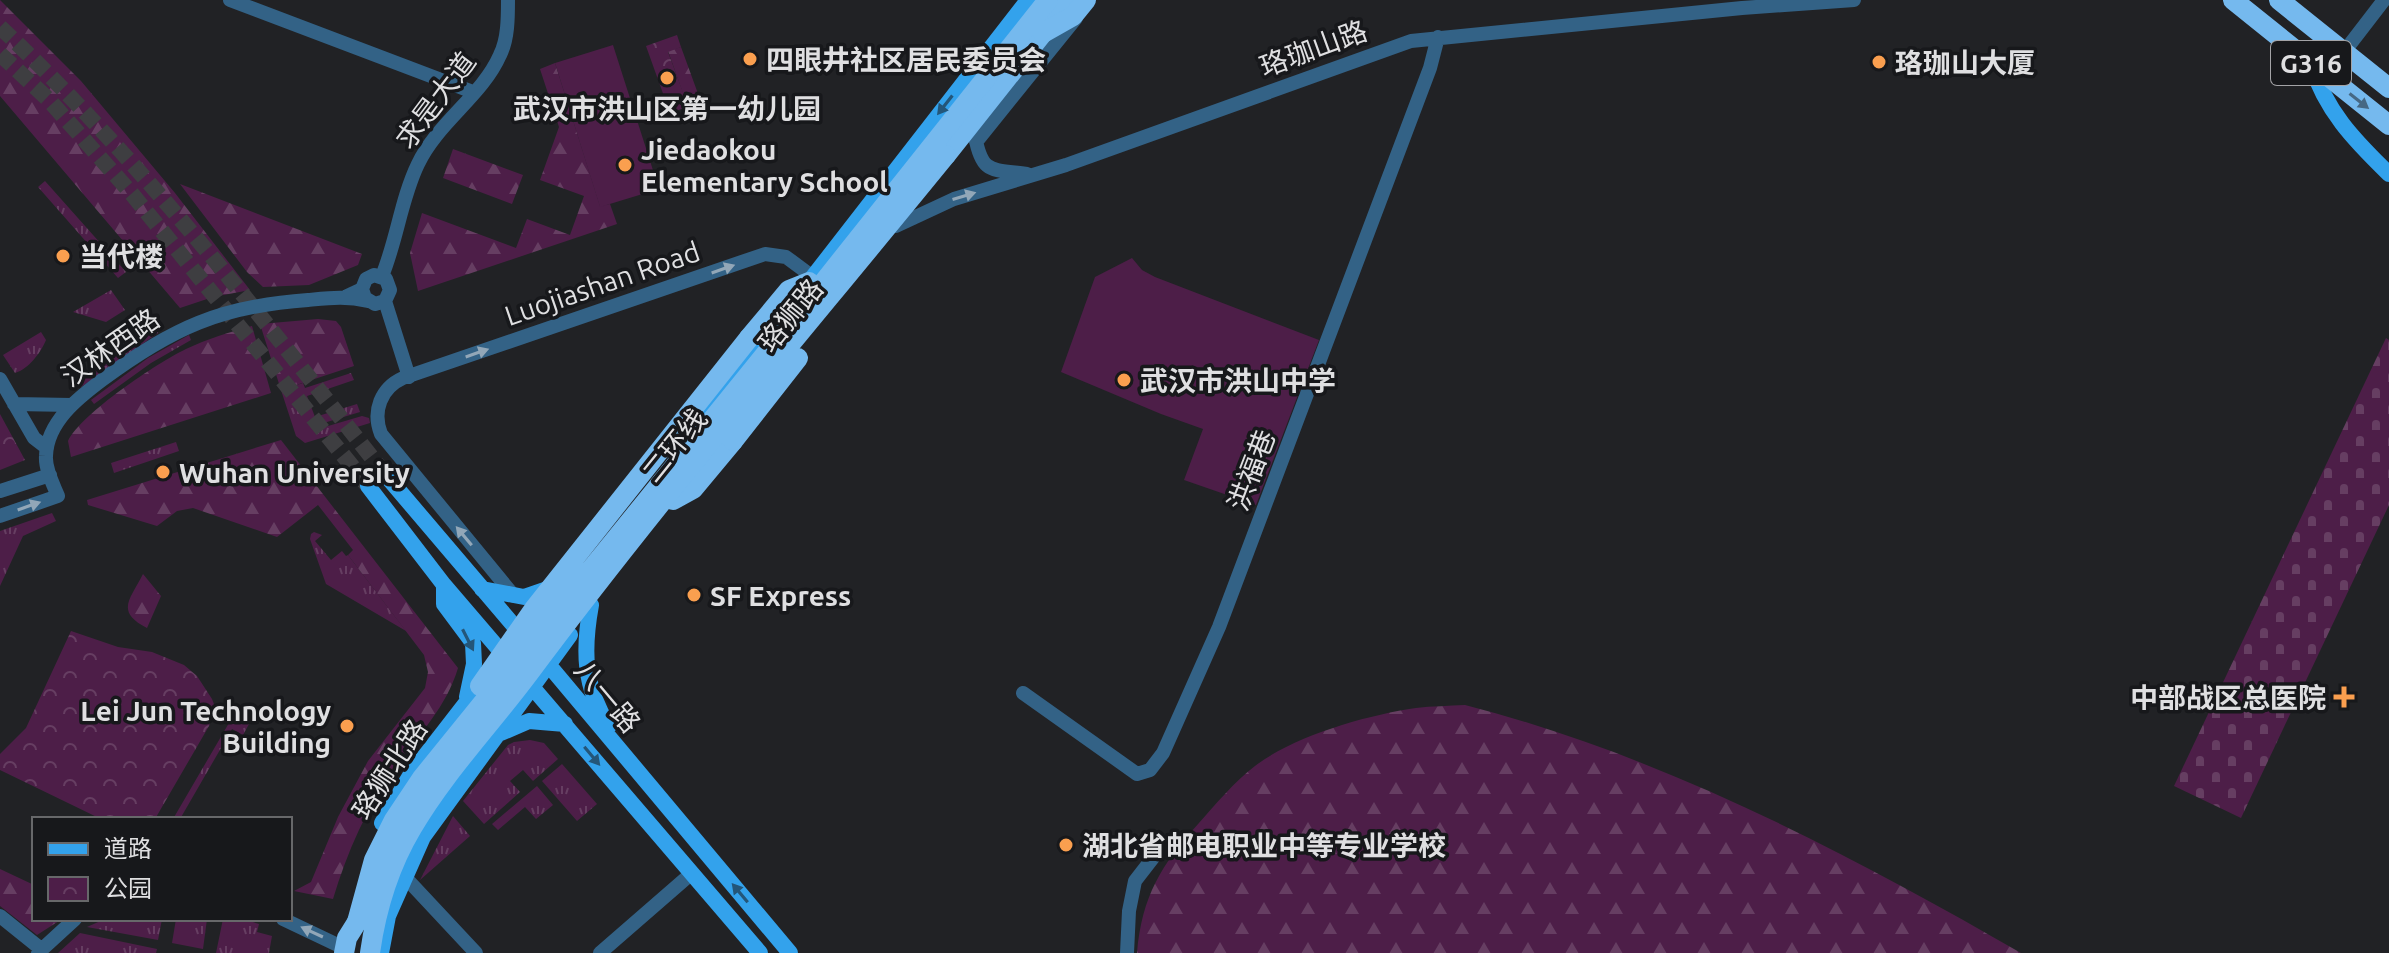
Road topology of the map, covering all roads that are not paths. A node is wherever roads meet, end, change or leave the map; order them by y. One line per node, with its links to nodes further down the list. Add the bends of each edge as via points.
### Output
1 (230, 0): 17 (street)
2 (508, 0): 17 (street, 求是大道, via 501,53)
3 (1028, 0): 25 (main road, 珞狮路, one-way to 25)
4 (1048, 0): 51 (highway, 二环线, bridge)
5 (1072, 0): 12 (highway, 二环线); 19 (main road, 珞狮路)
6 (1088, 0): 12 (highway, bridge, via 1073,16); 19 (street)
7 (1854, 0): 11 (street, 珞珈山路)
8 (2233, 0): 15 (highway, G316)
9 (2279, 0): 14 (highway, G316)
10 (2384, 0): 14 (street)
11 (1747, 4): 13 (street, 珞珈山路)
12 (1043, 33): 20 (highway, 二环线)
13 (1438, 37): 22 (street, 珞珈山路, via 1398,45); 48 (street, 洪福巷, via 1219,627 1159,759 1150,770 1137,774)
14 (2344, 52): 16 (highway, G316)
15 (2310, 62): 18 (highway, G316, one-way to 18); 21 (main road, via 2326,103)
16 (2389, 88)
17 (473, 92): 24 (street, 求是大道, via 418,163)
18 (2389, 125)
19 (975, 135): 22 (street, 珞珈山路, via 987,167); 23 (main road, 珞狮路)
20 (946, 155): 37 (highway, bridge, via 932,190 693,489); 62 (highway, 二环线, bridge, via 592,589 437,792 411,829 392,871)
21 (2389, 174)
22 (1036, 175): 23 (street, one-way to 22, via 954,199)
23 (896, 226): 37 (main road, 珞狮路)
24 (382, 276): 26 (street, via 390,294); 26 (street, via 364,282)
25 (811, 279): 27 (street, Luojiashan Road, one-way to 25, via 765,254 786,257); 39 (main road, 珞狮路); 51 (highway, bridge, via 789,290 534,609 469,703)
26 (374, 299): 27 (street); 31 (street, 汉林西路, via 347,296 260,304 188,326 135,356)
27 (406, 378): 42 (street, one-way to 27, via 381,434 379,403 390,386)
28 (0, 379): 30 (street)
29 (0, 397): 32 (street, via 28,445)
30 (14, 404): 31 (street); 32 (street)
31 (72, 405): 32 (street, 汉林西路, via 58,422)
32 (46, 453): 34 (street)
33 (384, 473): 41 (main road, 八一路)
34 (50, 475): 36 (street); 38 (street, one-way to 34, via 58,496)
35 (368, 486): 40 (main road, 八一路)
36 (0, 491)
37 (673, 500): 43 (main road, 珞狮路)
38 (0, 516)
39 (563, 583): 42 (main road); 44 (main road, 珞狮路)
40 (444, 585): 45 (main road, 八一路); 49 (main road, one-way to 49, via 444,604 473,643)
41 (482, 589): 42 (main road); 44 (main road, 八一路)
42 (514, 596)
43 (591, 605): 46 (main road, 珞狮路); 53 (main road, via 588,680 605,720)
44 (521, 634): 45 (main road, 珞狮北路); 46 (main road, 八一路)
45 (504, 655): 47 (main road, 八一路); 49 (main road, 珞狮北路)
46 (548, 665): 47 (main road); 53 (main road, 八一路)
47 (532, 687): 50 (main road, 八一路); 52 (main road)
48 (1023, 693)
49 (466, 701): 61 (main road, 珞狮北路, via 411,774 375,837 355,892)
50 (565, 724): 52 (main road, via 529,721); 55 (main road, 八一路, one-way to 55)
51 (459, 730): 61 (highway, 二环线, bridge, via 405,801 381,845)
52 (496, 736): 56 (main road, via 440,810)
53 (638, 771): 67 (main road, 八一路, one-way to 53)
54 (1166, 841): 68 (street, via 1135,881)
55 (692, 873): 65 (street); 66 (main road, 八一路)
56 (404, 876): 63 (main road); 64 (street)
57 (0, 916): 60 (street)
58 (73, 921): 60 (street)
59 (287, 921): 61 (street, one-way to 59)
60 (39, 951)
61 (345, 951)
62 (370, 953)
63 (381, 953)
64 (476, 953)
65 (600, 953)
66 (760, 953)
67 (790, 953)
68 (1127, 953)

